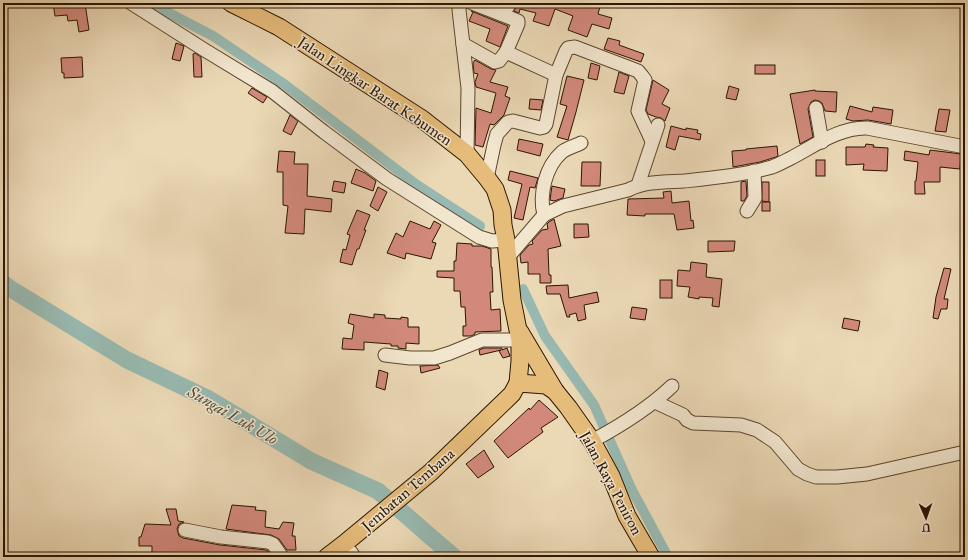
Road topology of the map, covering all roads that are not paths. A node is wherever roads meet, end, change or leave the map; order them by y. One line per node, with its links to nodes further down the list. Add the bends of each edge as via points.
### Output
1 (131, 3): 22 (street, via 272,91 387,179 453,221 479,237)
2 (231, 3): 16 (main road, Jalan Lingkar Barat Kebumen, via 279,27 362,79 422,119)
3 (460, 3): 7 (street)
4 (472, 3): 6 (street)
5 (510, 3): 6 (street)
6 (503, 14): 8 (street, via 516,20 518,24)
7 (463, 44): 8 (street, via 495,62); 16 (street, via 468,88)
8 (506, 52): 9 (street)
9 (556, 75): 12 (street, via 568,48 576,47 638,71 645,80 638,111); 18 (street, via 544,127 508,122 498,134)
10 (816, 108): 13 (street)
11 (658, 124): 12 (street)
12 (652, 141): 19 (street)
13 (822, 142): 15 (street, via 845,131 867,128); 17 (street, via 774,166)
14 (581, 143): 21 (street, via 563,151 550,170 542,195)
15 (965, 147)
16 (467, 154): 18 (main road, Jalan Lingkar Barat Kebumen)
17 (754, 171): 19 (street); 20 (street, via 755,198)
18 (487, 178): 22 (main road, Jalan Lingkar Barat Kebumen, via 495,189 502,210)
19 (638, 185): 21 (street, via 628,190 563,206)
20 (747, 210)
21 (544, 215): 23 (street)
22 (506, 240): 23 (main road, Jalan Lingkar Barat Kebumen)
23 (508, 257): 24 (main road, Jalan Lingkar Barat Kebumen)
24 (518, 333): 25 (street, via 482,340 434,358); 26 (main road, Jalan Lingkar Barat Kebumen); 28 (main road, Jalan Raya Peniron)
25 (385, 355)
26 (518, 383): 28 (main road, Jalan Raya Peniron, via 546,385); 31 (main road, Jalan Lingkar Barat Kebumen, via 502,405)
27 (672, 386): 29 (street)
28 (554, 391): 30 (main road, Jalan Raya Peniron)
29 (655, 402): 30 (street); 32 (street, via 683,415 693,423 741,425 757,430 775,442 798,469 816,477 867,474)
30 (600, 437): 37 (main road, Jalan Raya Peniron, via 611,476 627,516)
31 (463, 443): 34 (main road, Jembatan Tembana)
32 (965, 452)
33 (185, 530): 35 (street, via 268,542 273,544)
34 (352, 549): 36 (main road, Jembatan Tembana)
35 (282, 557)
36 (327, 557)
37 (651, 557)

